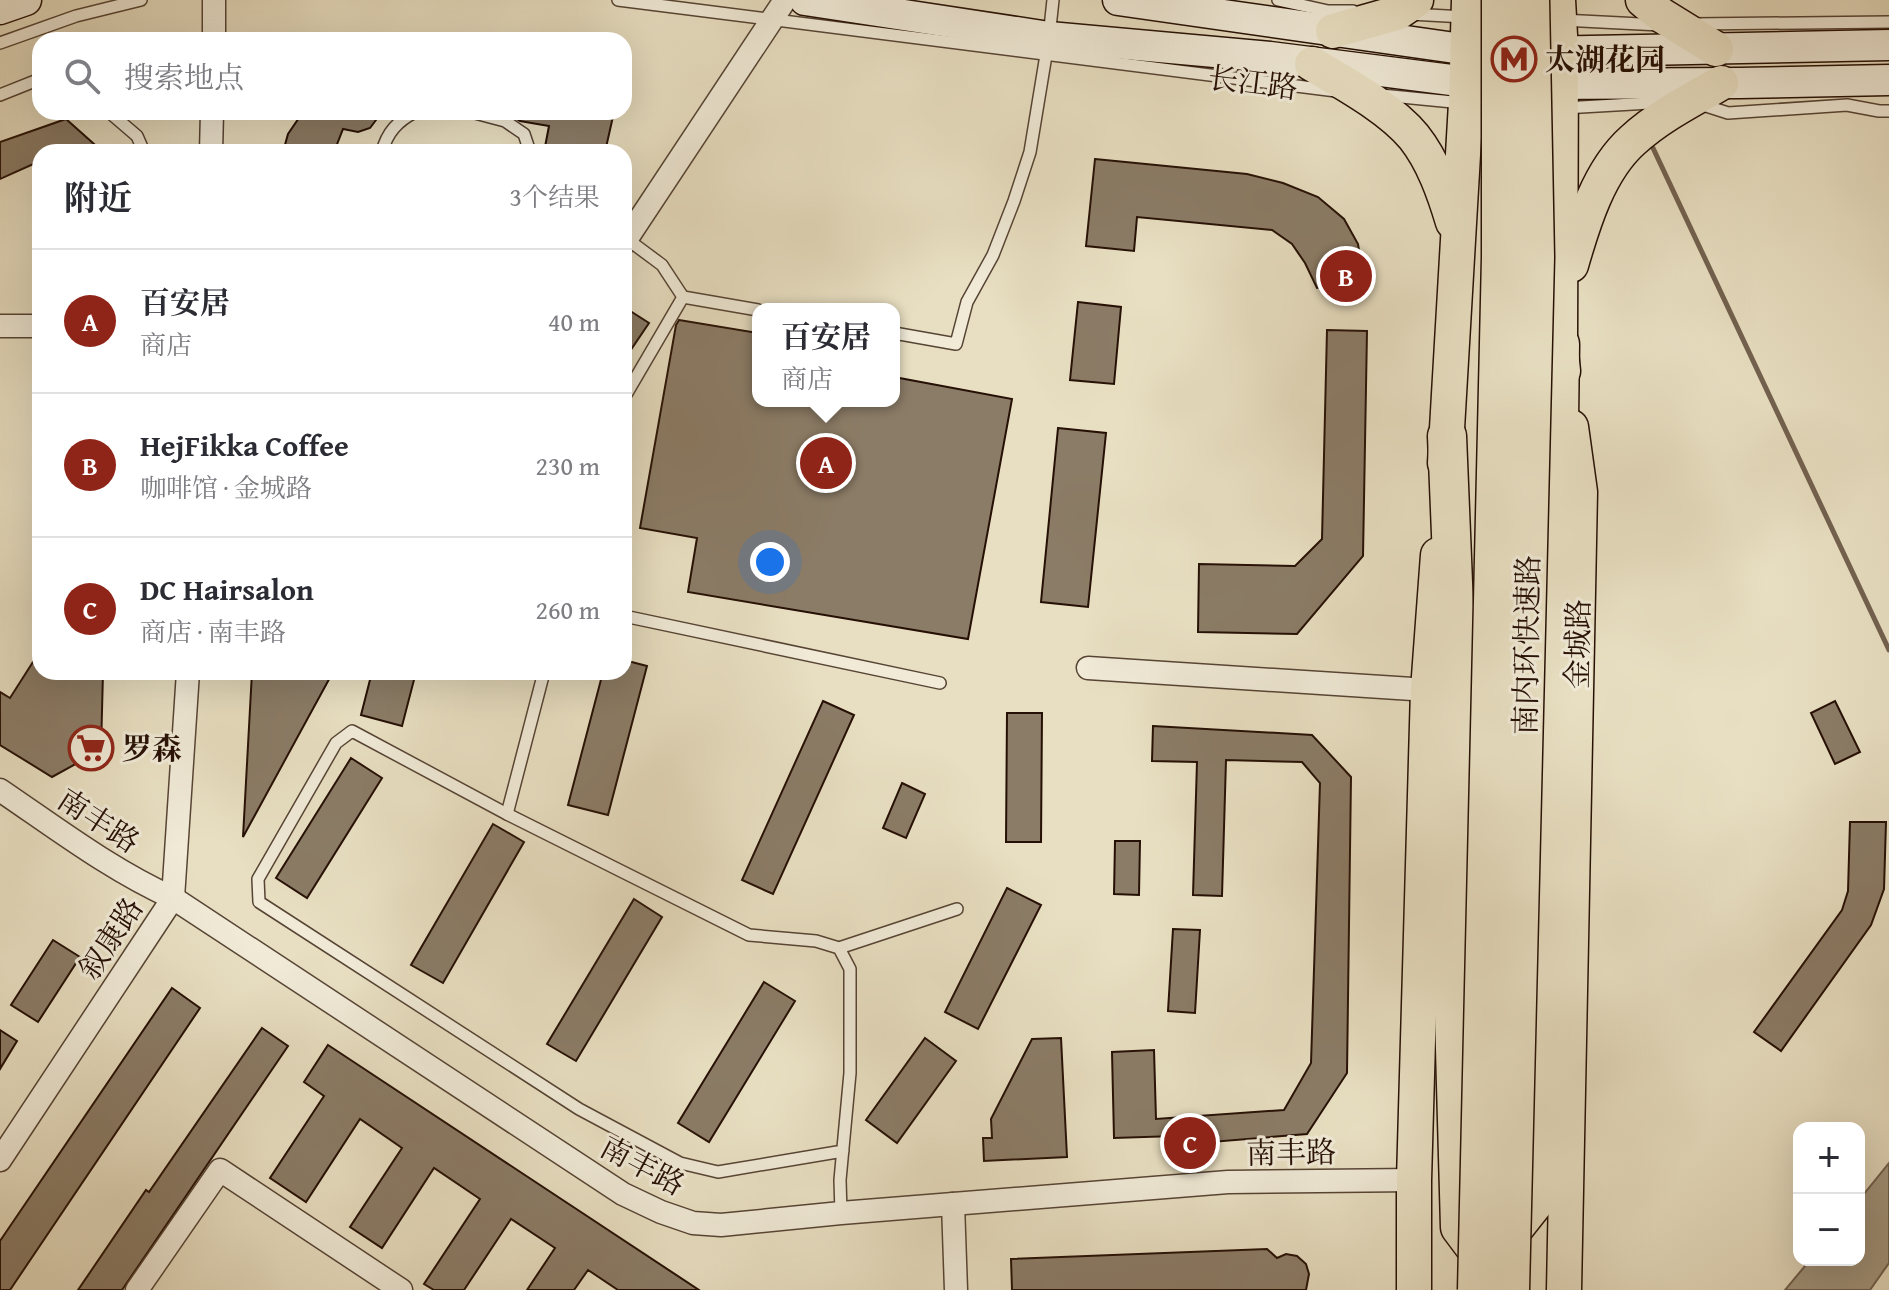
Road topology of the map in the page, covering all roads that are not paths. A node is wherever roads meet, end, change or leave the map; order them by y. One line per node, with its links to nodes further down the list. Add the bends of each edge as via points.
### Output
1 (26, 0): 12 (main road)
2 (141, 0): 19 (lane)
3 (214, 0): 17 (street)
4 (618, 0): 13 (lane, 长江路)
5 (785, 0): 13 (street)
6 (805, 0): 22 (main road, 长江路)
7 (1053, 0): 22 (lane)
8 (1118, 0): 16 (main road, 长江路)
9 (1278, 0): 11 (lane, 长江路, via 1328,11)
10 (1643, 0): 15 (main road)
11 (1406, 6): 16 (main road); 18 (lane, 长江路)
12 (0, 9)
13 (772, 19): 22 (lane, 长江路); 40 (street)
14 (1889, 22): 15 (lane, 长江路)
15 (1678, 25): 20 (lane, 长江路, via 1647,25); 23 (main road)
16 (1333, 31): 18 (main road, 长江路)
17 (214, 32)
18 (1473, 42): 20 (main road, 长江路); 20 (lane, 长江路); 24 (main road, 长江路); 28 (lane, 长江路); 41 (main road); 69 (highway, 南内环快速路, bridge, via 1501,257)
19 (0, 43)
20 (1555, 44): 23 (main road, 长江路); 27 (main road, 长江路); 30 (lane, 长江路); 44 (main road, 金城路); 68 (highway, 南内环快速路, bridge, via 1535,257)
21 (1889, 45): 23 (main road, 长江路)
22 (1048, 46): 24 (main road, 长江路, via 1270,57); 28 (lane, 长江路); 48 (lane, via 1030,152 993,255 967,302 956,344)
23 (1716, 49)
24 (1312, 64): 28 (main road)
25 (1889, 80): 27 (main road, 长江路)
26 (32, 82): 29 (lane)
27 (1721, 83): 30 (main road)
28 (1359, 92): 41 (main road, via 1413,135 1442,187)
29 (0, 95)
30 (1690, 101): 31 (lane, 长江路, via 1728,113 1847,105); 44 (main road, via 1631,141 1603,178)
31 (1889, 111)
32 (118, 120): 36 (lane)
33 (212, 120): 37 (street)
34 (399, 120): 38 (lane)
35 (501, 120): 39 (lane, via 524,134)
36 (140, 144)
37 (211, 144)
38 (384, 144)
39 (527, 144)
40 (632, 230)
41 (1458, 238): 51 (main road)
42 (632, 246): 43 (lane, via 662,265)
43 (683, 297): 45 (lane); 50 (lane)
44 (1560, 300): 49 (main road, 金城路)
45 (752, 309)
46 (0, 326): 47 (street)
47 (32, 326)
48 (900, 334)
49 (1560, 344): 68 (highway, via 1540,1195); 76 (main road, 金城路, via 1580,492)
50 (632, 384)
51 (1447, 436): 57 (main road); 69 (highway, via 1456,656 1454,1013 1460,1227)
52 (632, 618): 56 (lane)
53 (1088, 668): 57 (street)
54 (187, 680): 60 (street, 叙康路)
55 (542, 680): 59 (lane)
56 (940, 683)
57 (1428, 690): 65 (main road)
58 (0, 790): 60 (street, 南丰路, via 109,865)
59 (507, 814): 62 (lane, via 749,935); 63 (lane, via 352,731 336,743 258,879 259,902 579,1109 680,1163 718,1172)
60 (173, 898): 64 (street, 叙康路); 67 (street, 南丰路, via 623,1194 661,1212 721,1225)
61 (957, 909): 62 (lane)
62 (839, 948): 63 (lane, via 850,969)
63 (843, 1151): 67 (lane)
64 (0, 1160)
65 (1414, 1180): 66 (street, 南丰路, via 1228,1182); 73 (main road)
66 (953, 1204): 67 (street, 南丰路); 72 (street)
67 (841, 1213)
68 (1513, 1229): 75 (highway, 南内环快速路, bridge)
69 (1478, 1251): 74 (highway, 南内环快速路, bridge)
70 (137, 1290): 71 (street, via 220,1170)
71 (401, 1290)
72 (956, 1290)
73 (1414, 1290)
74 (1477, 1290)
75 (1510, 1290)
76 (1564, 1290)

